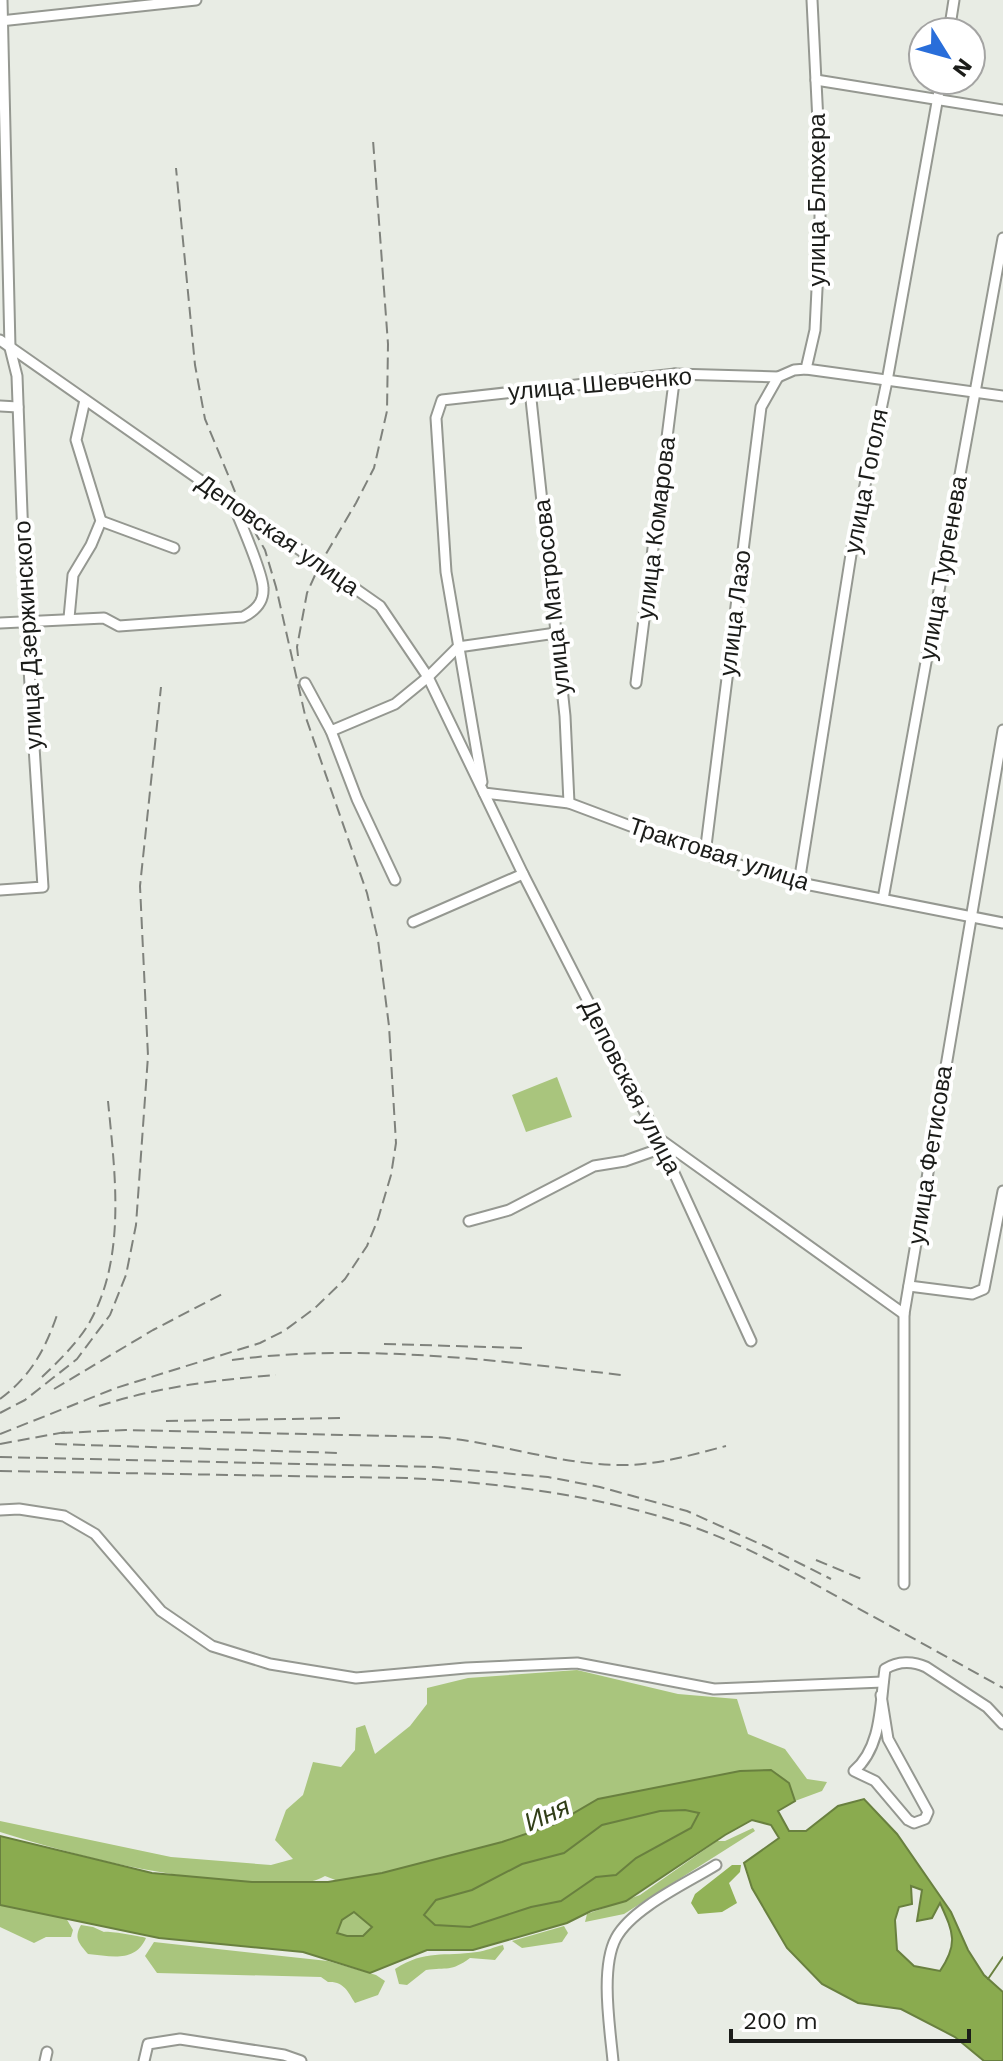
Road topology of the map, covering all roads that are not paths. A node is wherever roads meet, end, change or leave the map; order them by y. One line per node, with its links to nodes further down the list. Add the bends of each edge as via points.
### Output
1 (2, 0): 5 (street, улица Дзержинского)
2 (196, 0): 4 (street)
3 (812, 0): 6 (street, улица Блюхера)
4 (169, 1): 5 (street)
5 (0, 21): 12 (street, улица Дзержинского)
6 (816, 80): 8 (street); 13 (street, улица Блюхера, via 818,298)
7 (938, 96): 8 (street, улица Гоголя)
8 (937, 99): 9 (street); 16 (street, улица Гоголя)
9 (1003, 110)
10 (1003, 238): 18 (street, улица Тургенева)
11 (0, 340): 12 (street, Деповская улица)
12 (10, 348): 20 (street, Деповская улица); 22 (street, улица Дзержинского)
13 (806, 369): 15 (street); 16 (street)
14 (675, 374): 15 (street, улица Шевченко); 17 (street, улица Шевченко); 34 (street, улица Комарова)
15 (778, 377): 39 (street, улица Лазо, via 761,407)
16 (887, 381): 18 (street); 42 (street, улица Гоголя, via 853,542)
17 (530, 390): 23 (street, улица Шевченко, via 442,400); 30 (street, улица Матросова)
18 (976, 393): 19 (street); 44 (street, улица Тургенева)
19 (1003, 396)
20 (85, 400): 24 (street, Деповская улица); 25 (street, via 76,440)
21 (0, 406): 22 (street)
22 (18, 407): 28 (street, улица Дзержинского)
23 (436, 418): 31 (street, Деповская улица, via 446,572)
24 (233, 504): 27 (street, via 264,587 254,611 243,617 119,626 104,618); 32 (street, Деповская улица, via 380,606)
25 (101, 521): 26 (street); 27 (street, via 73,575)
26 (174, 548)
27 (69, 618): 28 (street)
28 (26, 622): 29 (street); 43 (street, улица Дзержинского, via 43,887)
29 (0, 623)
30 (556, 633): 31 (street); 38 (street, улица Матросова)
31 (458, 647): 32 (street); 37 (street, Деповская улица)
32 (428, 677): 36 (street, via 395,704); 37 (street, Деповская улица)
33 (305, 683): 36 (street)
34 (636, 683)
35 (1003, 730): 45 (street, улица Фетисова)
36 (331, 731): 41 (street)
37 (484, 793): 38 (street, Трактовая улица); 40 (street, Деповская улица)
38 (569, 803): 39 (street, Трактовая улица)
39 (705, 854): 42 (street, Трактовая улица)
40 (523, 874): 46 (street); 48 (street, Деповская улица)
41 (395, 880)
42 (799, 883): 44 (street, Трактовая улица)
43 (0, 890)
44 (883, 899): 45 (street, Трактовая улица)
45 (970, 917): 47 (street, Трактовая улица); 51 (street, улица Фетисова)
46 (413, 922)
47 (1003, 923)
48 (660, 1143): 50 (street, via 625,1161 594,1166 509,1210); 52 (street); 53 (street, Деповская улица)
49 (1003, 1191): 51 (street, via 984,1289 972,1294)
50 (469, 1221)
51 (909, 1286): 52 (street, улица Фетисова)
52 (904, 1314): 55 (street, улица Фетисова)
53 (751, 1341)
54 (0, 1510): 56 (street, via 64,1516 95,1534 161,1611 212,1646 270,1664 356,1678 577,1663 714,1689)
55 (904, 1584)
56 (883, 1682): 57 (street); 58 (street, via 885,1669 916,1662 987,1707)
57 (881, 1695): 57 (street, via 874,1744 854,1771 875,1781 908,1820 919,1822 928,1812 888,1739)
58 (1003, 1724)
59 (716, 1865): 62 (street, via 645,1910 616,1938 608,1964)
60 (144, 2061): 61 (street, via 148,2044 180,2039)
61 (301, 2061)
62 (613, 2061)

